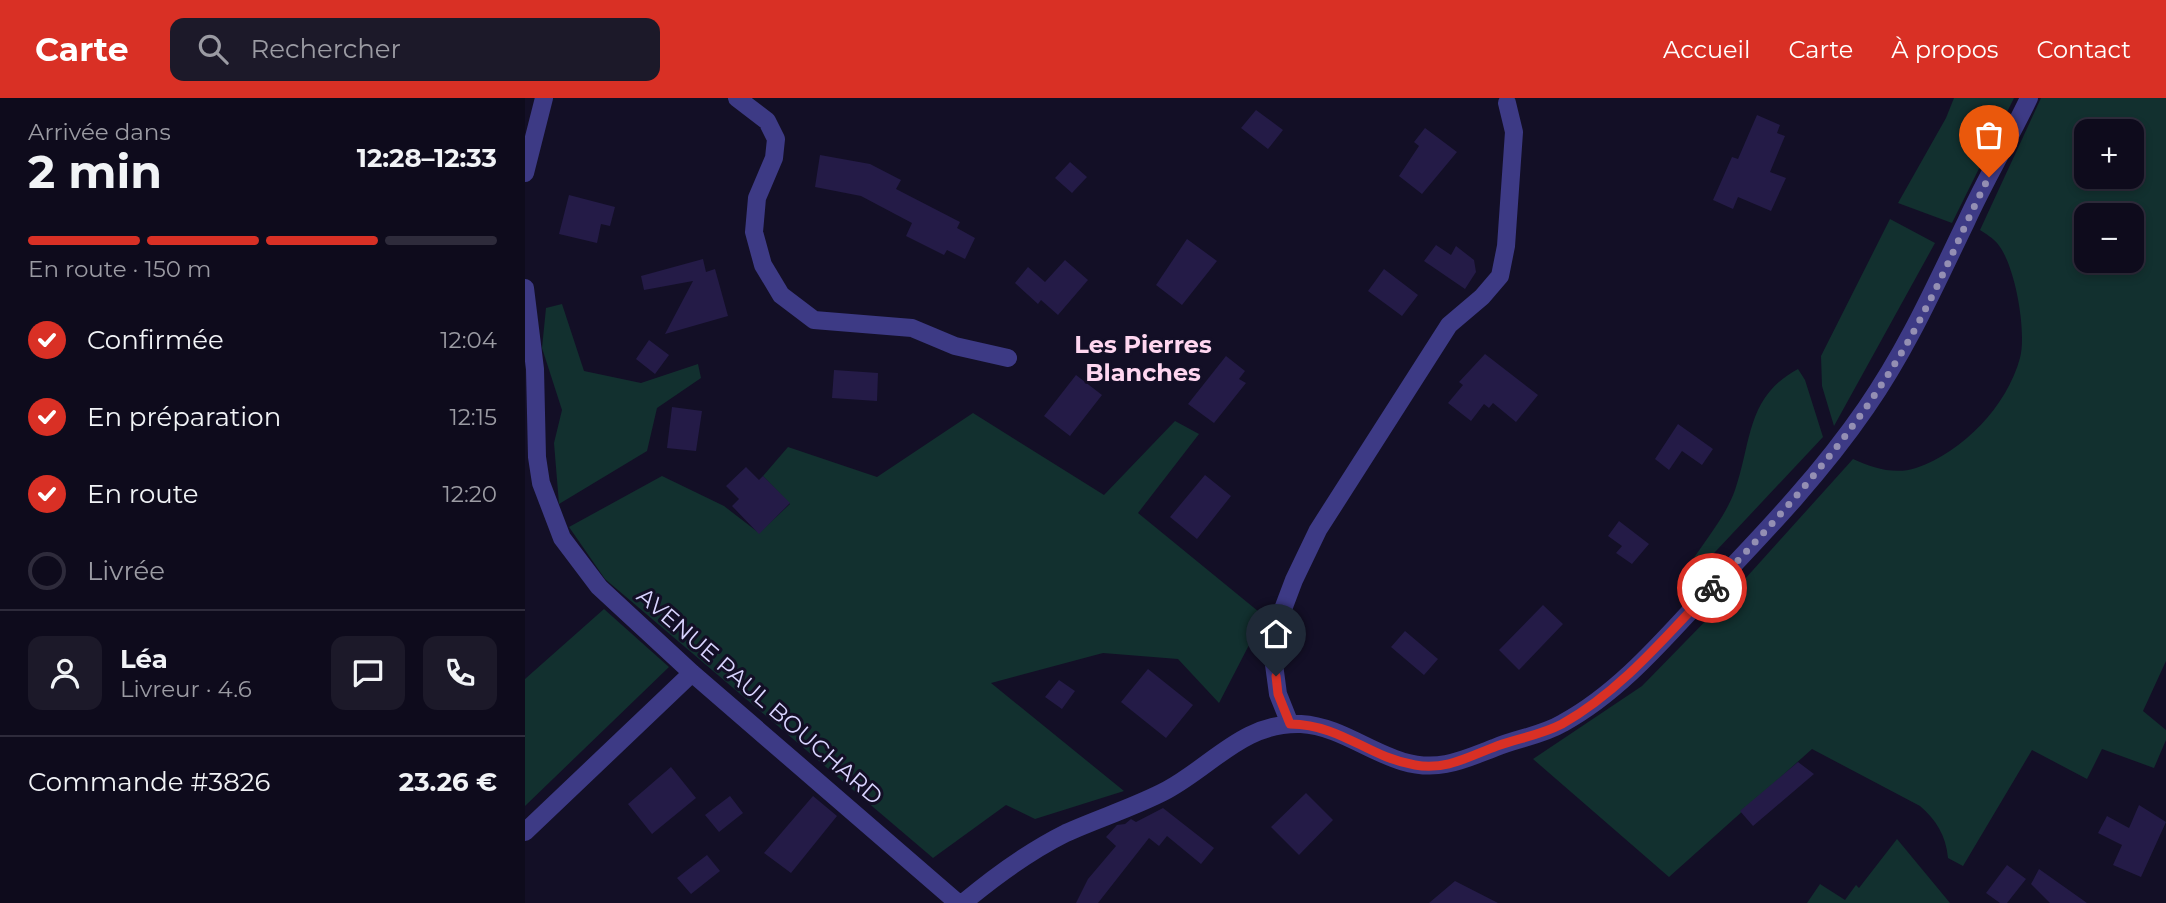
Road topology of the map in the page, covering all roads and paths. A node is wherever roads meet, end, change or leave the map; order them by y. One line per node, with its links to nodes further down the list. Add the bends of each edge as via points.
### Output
1 (544, 98): 5 (street)
2 (737, 98): 7 (street, via 767,121 776,139 774,158 757,198 754,232 762,265 781,295 814,320 912,328 955,346)
3 (2029, 98): 11 (street, via 1927,307 1867,407 1807,485 1658,645 1605,694 1544,733 1430,767 1388,757 1335,731)
4 (1507, 103): 11 (street, via 1514,132 1507,246 1500,276 1450,325 1318,530 1294,580 1277,625 1273,657 1278,694)
5 (525, 173)
6 (525, 288): 9 (street, via 535,369 537,457)
7 (1008, 358)
8 (525, 476): 9 (street)
9 (550, 510): 10 (street, AVENUE PAUL BOUCHARD, via 562,538 599,587)
10 (692, 673): 12 (street); 13 (street, AVENUE PAUL BOUCHARD)
11 (1290, 724): 14 (street, via 1242,737 1163,793 1062,835 988,882)
12 (525, 832)
13 (958, 903)
14 (964, 903)

